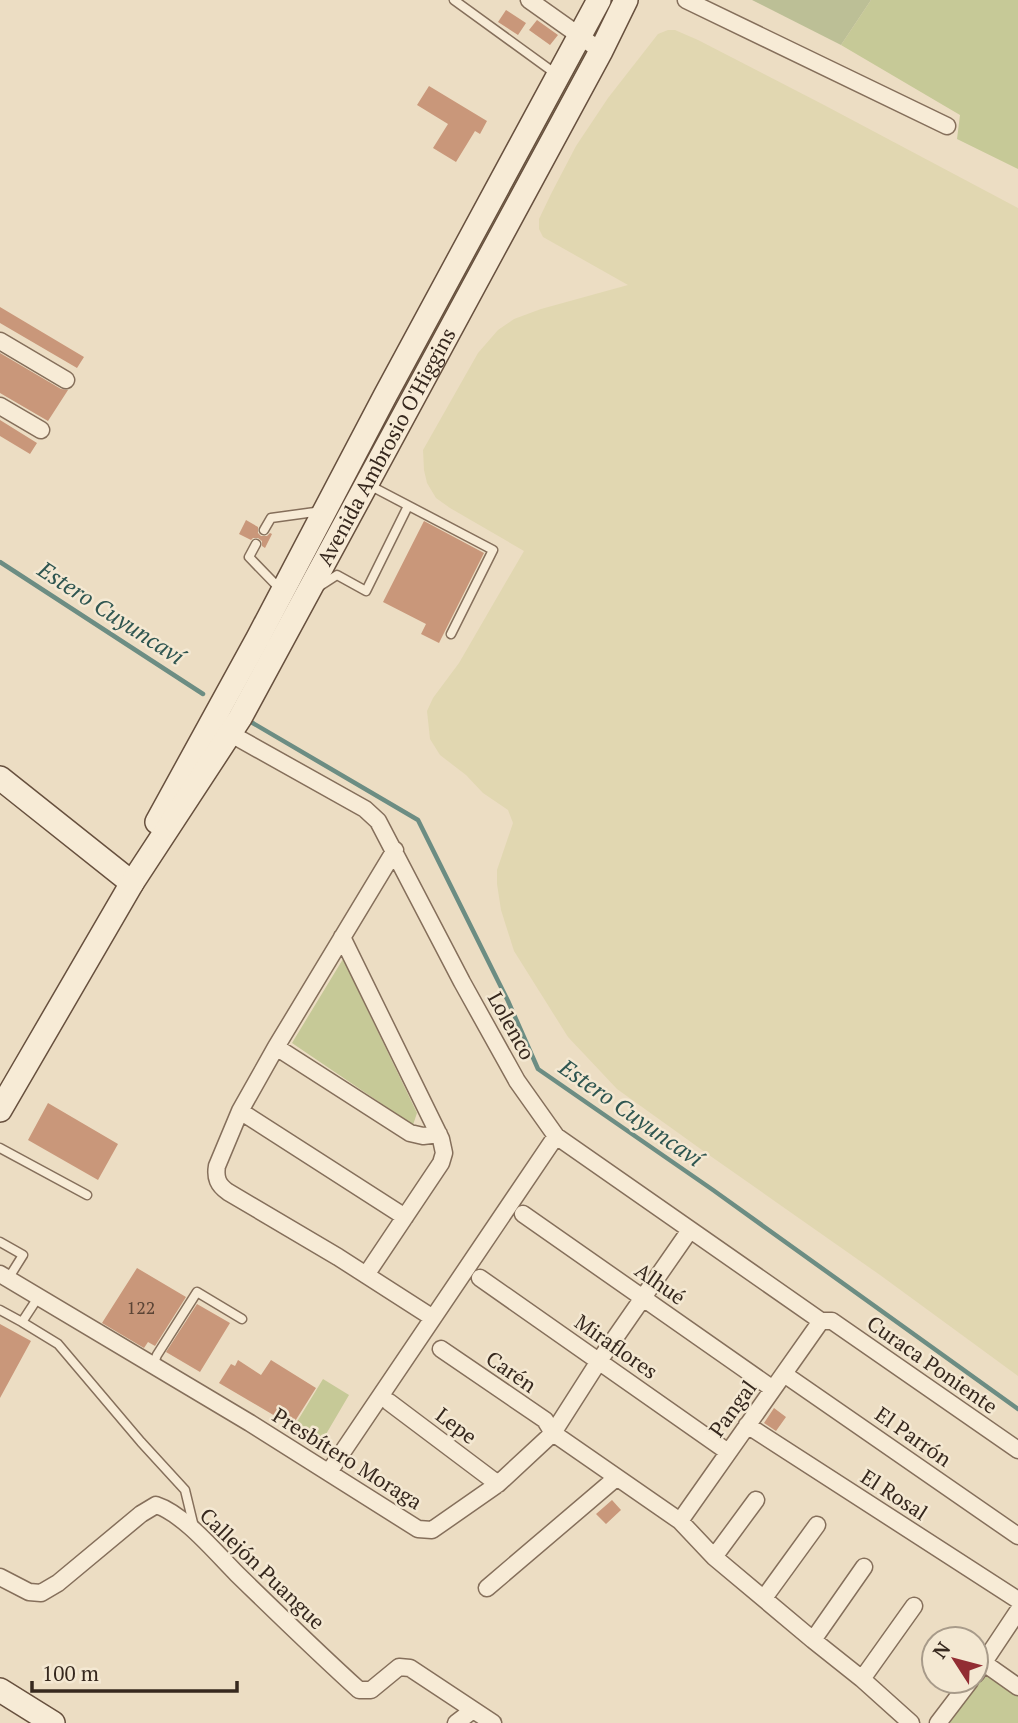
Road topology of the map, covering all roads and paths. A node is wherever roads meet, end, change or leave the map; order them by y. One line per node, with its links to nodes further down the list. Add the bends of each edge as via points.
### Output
1 (454, 0): 7 (lane)
2 (528, 0): 5 (street)
3 (626, 0): 6 (main road, Avenida Ambrosio O'Higgins)
4 (686, 0): 8 (street)
5 (589, 16): 6 (street); 7 (main road, Avenida Ambrosio O'Higgins)
6 (601, 51): 10 (main road, Avenida Ambrosio O'Higgins)
7 (559, 76): 9 (main road, Avenida Ambrosio O'Higgins)
8 (947, 126)
9 (500, 185): 10 (main road, via 510,198); 13 (main road, Avenida Ambrosio O'Higgins)
10 (522, 196): 15 (main road, Avenida Ambrosio O'Higgins)
11 (0, 341): 12 (street)
12 (66, 380)
13 (385, 396): 15 (main road, via 399,397); 19 (main road, Avenida Ambrosio O'Higgins)
14 (0, 406): 16 (street)
15 (407, 410): 17 (main road, Avenida Ambrosio O'Higgins)
16 (41, 430)
17 (367, 484): 18 (lane); 23 (main road, Avenida Ambrosio O'Higgins)
18 (408, 506): 23 (lane, via 366,591 337,575); 24 (lane, via 493,550)
19 (325, 511): 20 (lane, via 271,518); 22 (main road, Avenida Ambrosio O'Higgins)
20 (264, 530)
21 (257, 544): 22 (lane, via 249,557)
22 (282, 591): 25 (main road, Avenida Ambrosio O'Higgins)
23 (309, 593): 25 (main road, Avenida Ambrosio O'Higgins)
24 (451, 634)
25 (222, 728): 27 (street, Lolenco, via 372,814); 28 (main road, Avenida Ambrosio O'Higgins)
26 (0, 778): 28 (main road)
27 (395, 850): 29 (street); 34 (street, Lolenco, via 461,982 517,1081)
28 (132, 883): 31 (main road, Avenida Ambrosio O'Higgins)
29 (342, 937): 30 (street); 33 (street)
30 (275, 1047): 32 (street); 33 (street, via 401,1128 415,1135)
31 (0, 1110)
32 (240, 1111): 38 (street); 41 (street, via 217,1166 220,1186)
33 (439, 1134): 38 (street, via 443,1158)
34 (556, 1136): 39 (street, Lolenco); 47 (street)
35 (0, 1148): 36 (lane)
36 (87, 1195)
37 (523, 1214): 45 (street, Alhué)
38 (405, 1217): 41 (street)
39 (690, 1230): 45 (street); 49 (street, Lolenco)
40 (0, 1242): 42 (lane, via 23,1255)
41 (366, 1275): 47 (street)
42 (4, 1276): 44 (street, Presbítero Moraga)
43 (480, 1278): 52 (street, Miraflores)
44 (39, 1296): 50 (lane); 53 (street, Presbítero Moraga)
45 (643, 1298): 52 (street); 55 (street, Alhué)
46 (0, 1310): 50 (lane)
47 (433, 1318): 61 (street)
48 (242, 1319): 53 (lane, via 197,1292)
49 (821, 1321): 54 (street, Pangal); 59 (street, Curaca Poniente, via 832,1321)
50 (22, 1322): 67 (lane, via 58,1344 185,1490)
51 (441, 1349): 58 (street, Carén, via 545,1420)
52 (599, 1361): 58 (street); 60 (street, Miraflores)
53 (153, 1365): 61 (street, Presbítero Moraga)
54 (784, 1374): 55 (street, Pangal); 68 (street, El Parrón)
55 (773, 1389): 57 (street, Pangal)
56 (389, 1402): 63 (street, Lepe)
57 (747, 1425): 60 (street, Pangal); 74 (street, El Rosal)
58 (553, 1433): 62 (street); 63 (street, Presbítero Moraga)
59 (1018, 1450)
60 (727, 1452): 65 (street, Pangal)
61 (329, 1472): 63 (street, Presbítero Moraga, via 418,1529 432,1530)
62 (616, 1478): 65 (street); 72 (street)
63 (498, 1484)
64 (756, 1500): 69 (street)
65 (680, 1521): 69 (street)
66 (817, 1525): 73 (street)
67 (196, 1533): 71 (street, Callejón Puangue, via 169,1509 156,1505 41,1593); 84 (street, Callejón Puangue, via 359,1690 371,1689 399,1667 410,1668)
68 (1018, 1536)
69 (714, 1557): 73 (street)
70 (864, 1567): 77 (street)
71 (0, 1577)
72 (487, 1588)
73 (764, 1598): 77 (street)
74 (1018, 1600)
75 (914, 1606): 80 (street)
76 (1018, 1611): 78 (street)
77 (813, 1640): 80 (street)
78 (990, 1653)
79 (990, 1673): 81 (street)
80 (863, 1679): 88 (street)
81 (1018, 1687)
82 (0, 1690): 85 (main road)
83 (960, 1695): 89 (street)
84 (472, 1710): 86 (street); 87 (street, Callejón Puangue)
85 (53, 1723)
86 (456, 1723)
87 (493, 1723)
88 (911, 1723)
89 (939, 1723)

